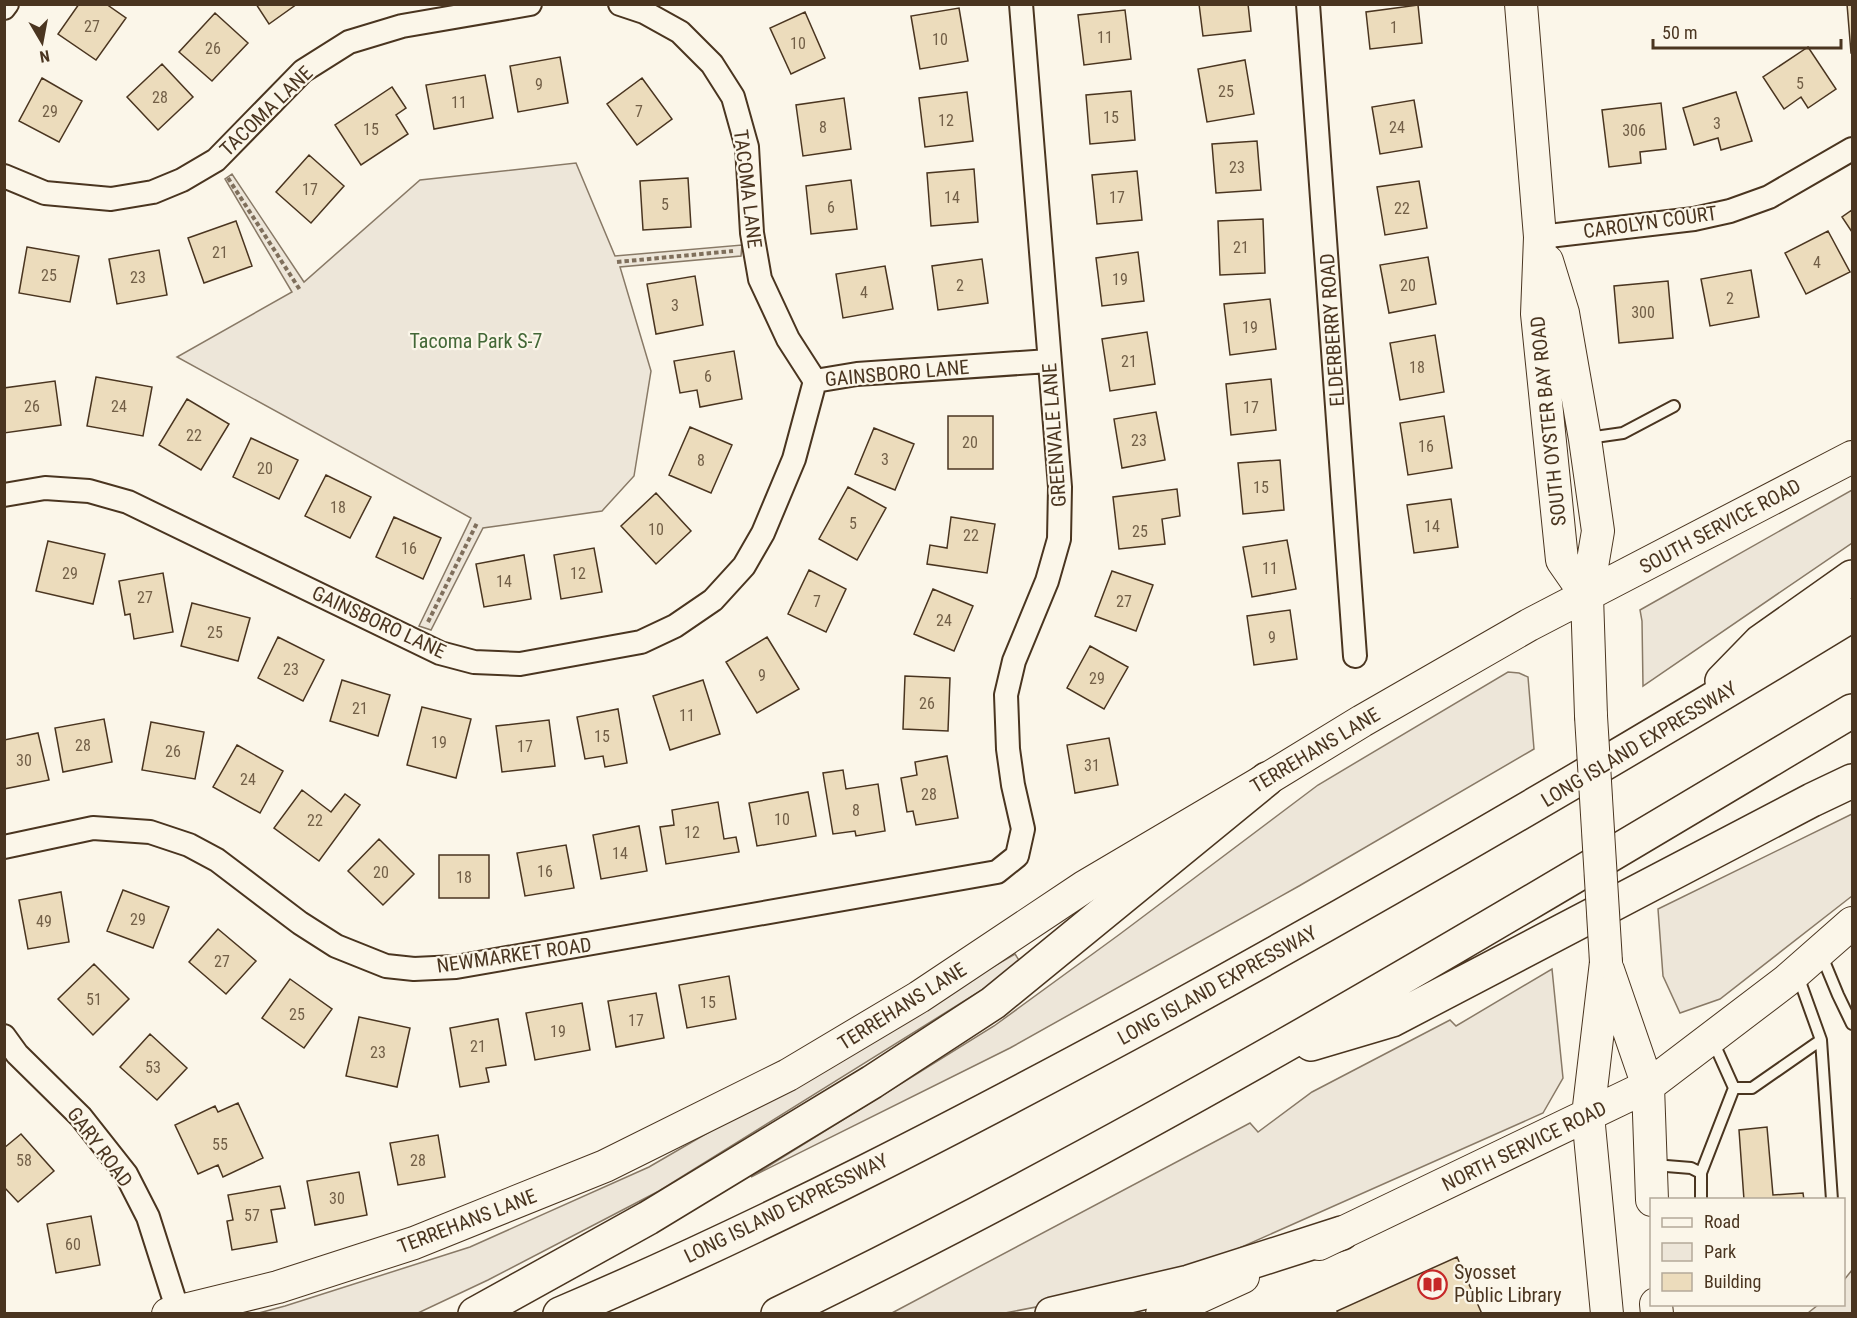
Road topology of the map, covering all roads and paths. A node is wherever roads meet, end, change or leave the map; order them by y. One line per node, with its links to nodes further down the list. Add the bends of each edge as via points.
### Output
1 (530, 4): 7 (street, TACOMA LANE, via 402,26 349,42 303,71)
2 (620, 4): 10 (street, TACOMA LANE, via 680,32 712,64 732,97 747,147)
3 (1021, 4): 13 (street, GREENVALE LANE)
4 (1308, 4): 24 (street, ELDERBERRY ROAD)
5 (1521, 4): 9 (main road, SOUTH OYSTER BAY ROAD)
6 (1852, 149): 9 (street, CAROLYN COURT, via 1769,197 1730,211 1694,219)
7 (216, 160): 8 (street, TACOMA LANE, via 153,192 111,199 45,193); 12 (path)
8 (4, 176)
9 (1540, 237): 16 (main road, SOUTH OYSTER BAY ROAD, via 1563,313); 21 (main road, SOUTH OYSTER BAY ROAD, via 1537,314 1562,560)
10 (755, 249): 11 (path); 14 (street, TACOMA LANE, via 760,279 788,339)
11 (617, 262)
12 (300, 290)
13 (1048, 361): 14 (street, GAINSBORO LANE, via 857,374); 30 (street, GREENVALE LANE, via 1060,487 1059,539 1047,581 1014,661 1006,694 1008,749 1023,829)
14 (815, 381): 23 (street, GAINSBORO LANE, via 794,459 749,558 713,600 675,626 641,642 520,664 474,662)
15 (1674, 406): 16 (lane, via 1623,433)
16 (1585, 439): 21 (main road, SOUTH OYSTER BAY ROAD, via 1598,531)
17 (1850, 456): 21 (main road, SOUTH SERVICE ROAD)
18 (4, 495): 23 (street, GAINSBORO LANE, via 45,488 89,491 128,502)
19 (477, 523): 23 (path)
20 (1852, 577): 26 (highway, via 1760,642)
21 (1587, 596): 27 (main road, TERREHANS LANE, via 1362,720); 33 (main road, SOUTH OYSTER BAY ROAD, bridge)
22 (1852, 615): 26 (highway, LONG ISLAND EXPRESSWAY)
23 (418, 642)
24 (1355, 656)
25 (1852, 711): 39 (highway)
26 (1692, 713): 51 (highway, LONG ISLAND EXPRESSWAY, via 1460,849 1038,1083 815,1197)
27 (1267, 779): 49 (main road, TERREHANS LANE, via 1084,888 919,997 788,1075 605,1166 414,1244 278,1287); 50 (highway, via 993,1003 872,1082 648,1218)
28 (1852, 781): 39 (highway, via 1392,1020)
29 (4, 848): 30 (street, NEWMARKET ROAD, via 93,828 150,832 189,845 217,860 336,946 386,966 414,969 478,964 997,872)
30 (1017, 856)
31 (1852, 923): 32 (main road, NORTH SERVICE ROAD)
32 (1820, 951): 34 (main road, NORTH SERVICE ROAD); 35 (lane)
33 (1606, 962): 40 (main road, SOUTH OYSTER BAY ROAD); 42 (main road, SOUTH OYSTER BAY ROAD)
34 (1796, 972): 37 (main road, NORTH SERVICE ROAD); 38 (lane)
35 (1852, 1024)
36 (4, 1036): 49 (street, GARY ROAD, via 81,1117 126,1174 148,1217)
37 (1711, 1038): 40 (main road, NORTH SERVICE ROAD); 41 (lane)
38 (1821, 1040): 41 (lane, via 1752,1088); 47 (lane)
39 (1255, 1062): 52 (highway, via 1046,1177)
40 (1648, 1086): 42 (main road, NORTH SERVICE ROAD); 43 (main road, SOUTH OYSTER BAY ROAD)
41 (1734, 1088): 44 (lane)
42 (1588, 1115): 48 (main road, NORTH SERVICE ROAD); 55 (main road, SOUTH OYSTER BAY ROAD)
43 (1651, 1165): 44 (lane, via 1691,1168); 45 (main road, SOUTH OYSTER BAY ROAD)
44 (1701, 1173): 46 (lane)
45 (1652, 1198)
46 (1701, 1198)
47 (1832, 1198)
48 (1342, 1233): 53 (highway, via 1189,1282); 54 (main road, NORTH SERVICE ROAD)
49 (173, 1312)
50 (475, 1314)
51 (560, 1314)
52 (778, 1314)
53 (1052, 1314)
54 (1162, 1314)
55 (1607, 1314)

